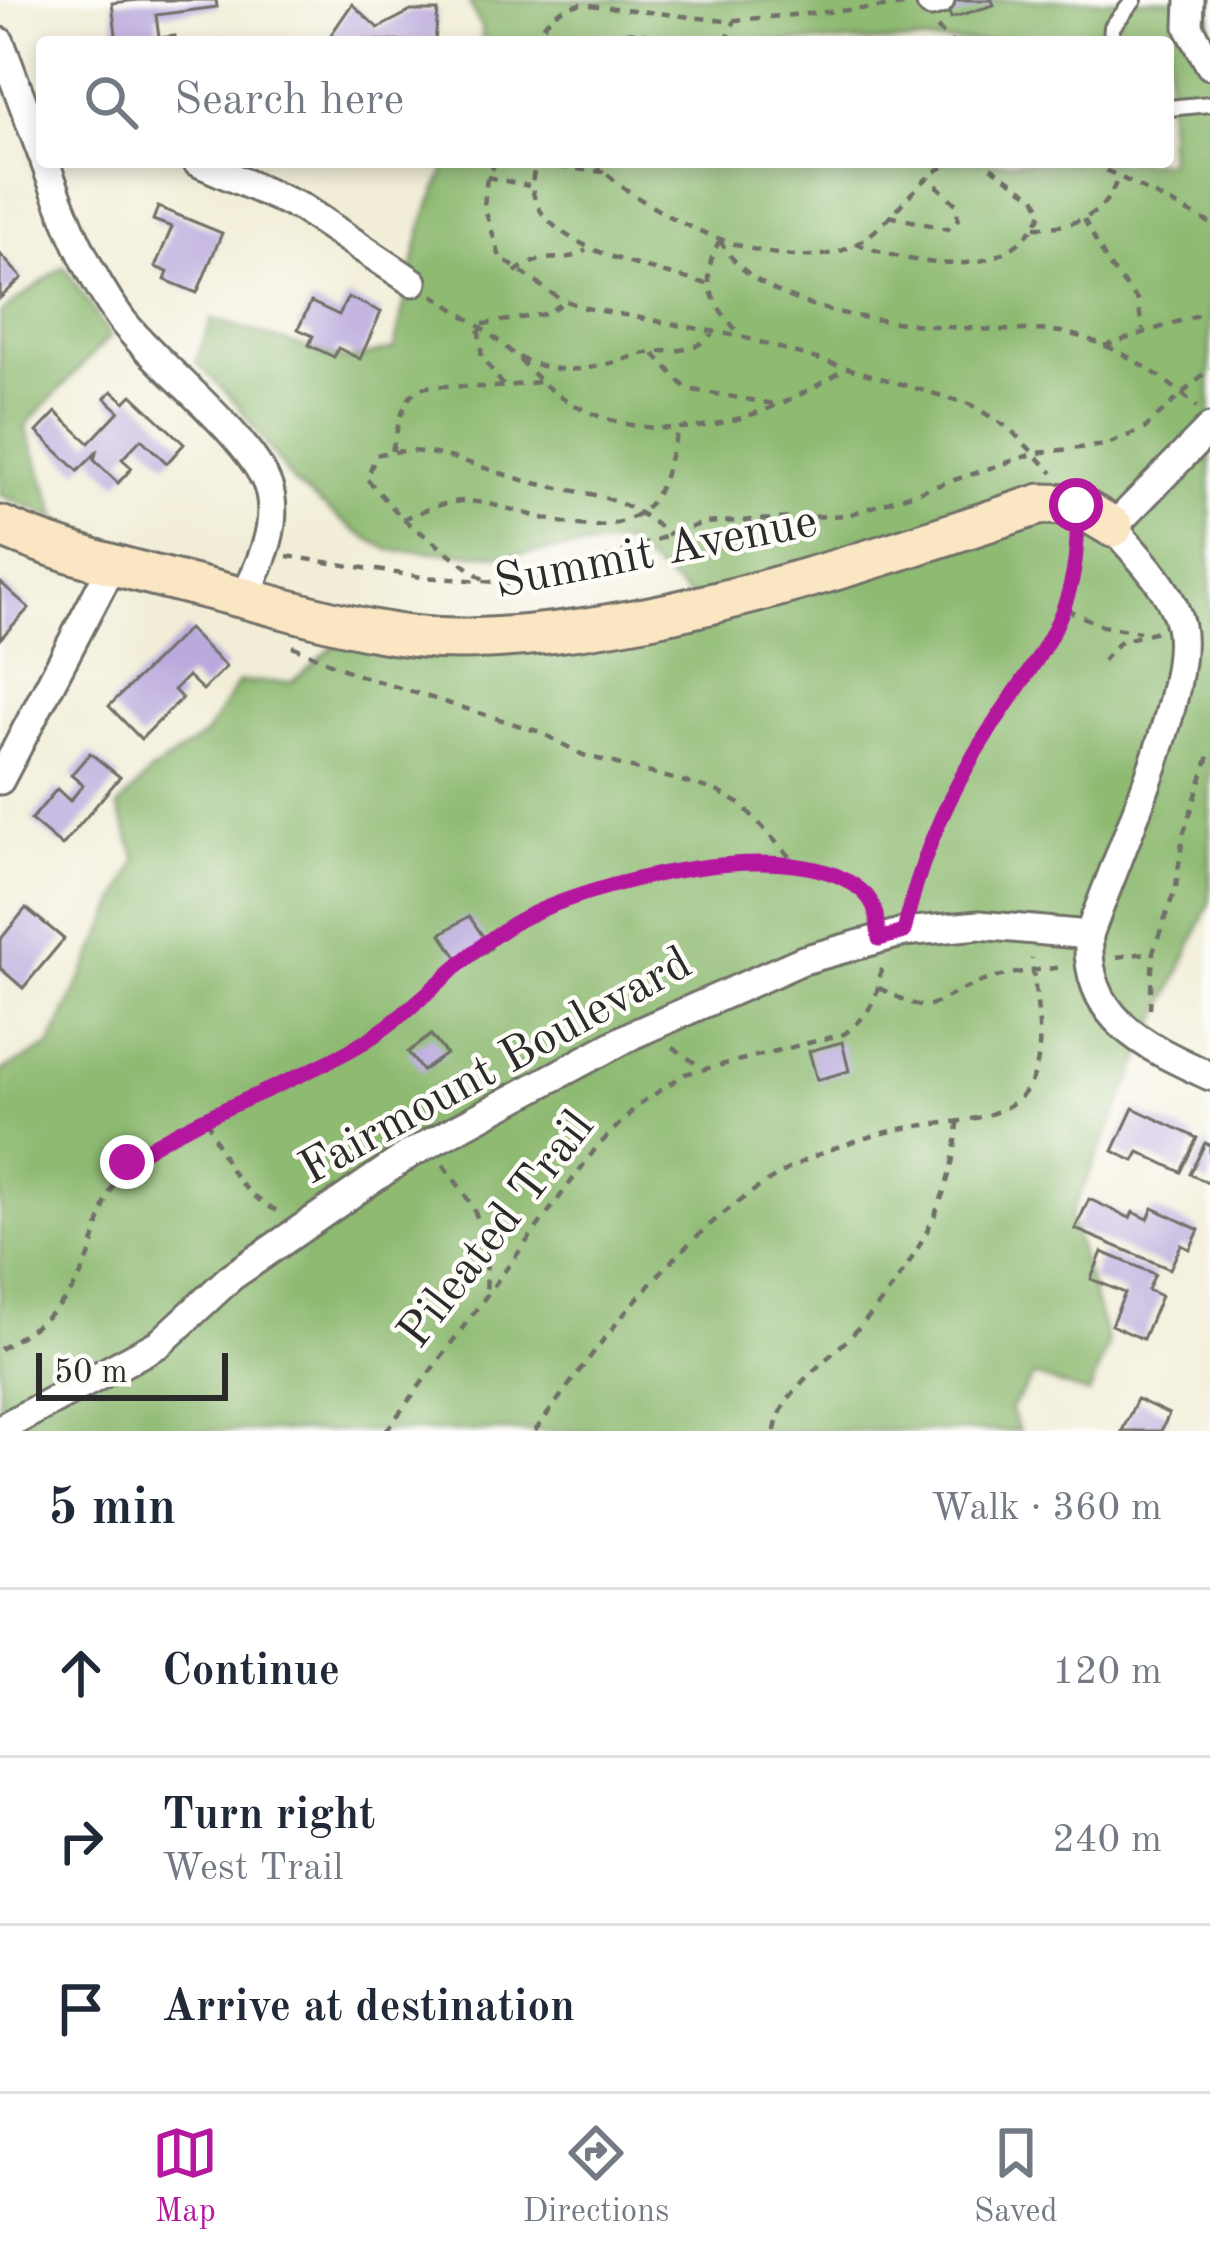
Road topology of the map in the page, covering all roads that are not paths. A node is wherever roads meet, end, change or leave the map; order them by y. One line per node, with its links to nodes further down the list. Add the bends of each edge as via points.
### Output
1 (1134, 0): 3 (lane)
2 (1190, 0): 5 (street, via 1189,27)
3 (1111, 36)
4 (0, 42): 8 (street)
5 (1210, 65)
6 (1210, 104): 7 (lane)
7 (1174, 107)
8 (34, 111)
9 (47, 168): 16 (street, via 68,229 124,322 259,468 269,489 263,555)
10 (211, 168): 11 (street, via 302,208)
11 (413, 282)
12 (1210, 428): 14 (street)
13 (0, 526): 15 (street, Summit Avenue)
14 (1113, 527): 16 (street, Summit Avenue, via 1076,505 1041,504 774,587 547,633 420,637); 18 (street, via 1166,596 1180,649 1167,715)
15 (113, 564): 16 (street, Summit Avenue); 17 (street)
16 (245, 598)
17 (0, 781)
18 (1089, 935): 19 (street, via 1088,965 1118,1022); 20 (street, Fairmount Boulevard, via 979,925 892,935 803,960 654,1025 427,1145 303,1223 160,1343)
19 (1210, 1076)
20 (0, 1430)

